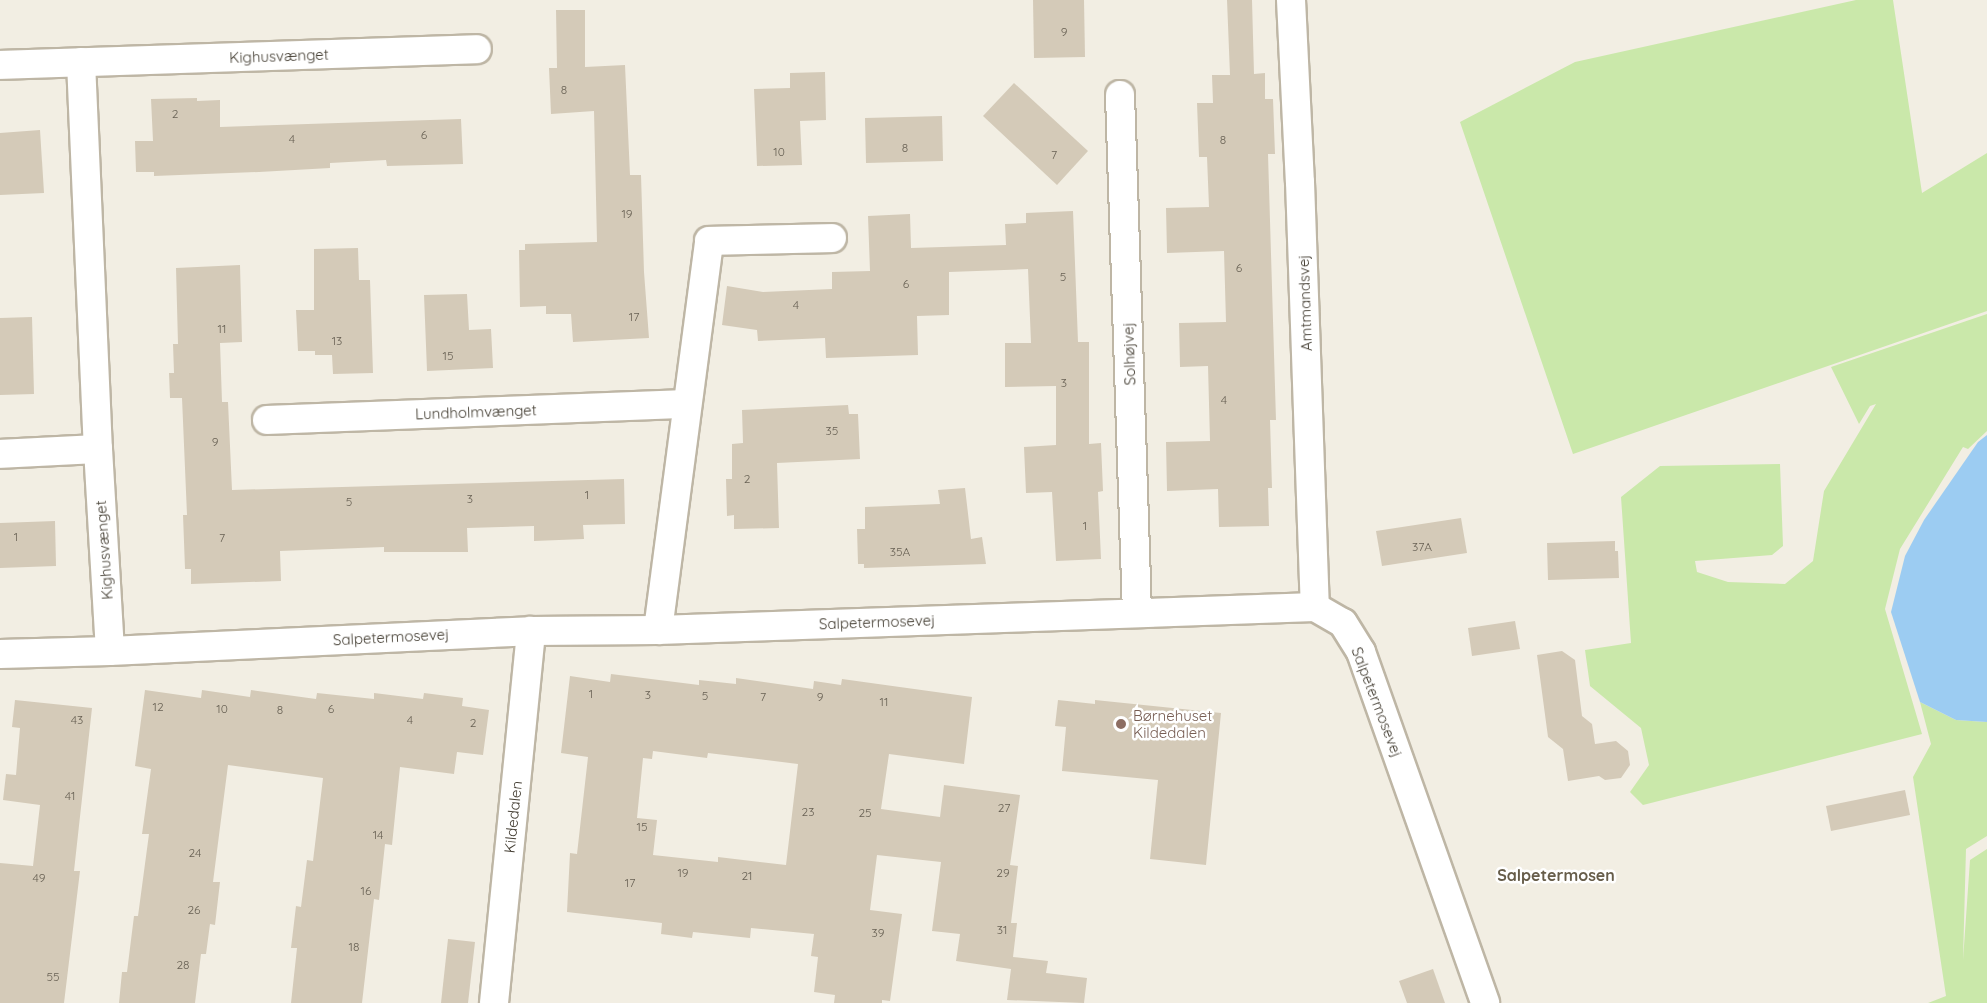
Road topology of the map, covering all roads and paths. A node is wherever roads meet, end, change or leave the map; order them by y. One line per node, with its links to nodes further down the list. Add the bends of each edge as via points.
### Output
1 (1291, 0): 11 (street, Amtmandsvej)
2 (477, 50): 3 (street, Kighusvænget)
3 (81, 62): 4 (street, Kighusvænget); 9 (street, Kighusvænget)
4 (0, 65)
5 (1120, 95): 12 (street, Solhøjvej)
6 (832, 238): 7 (street, via 709,241)
7 (686, 404): 8 (street, Lundholmvænget); 13 (street)
8 (267, 420)
9 (98, 449): 10 (street); 15 (street, Kighusvænget)
10 (0, 454)
11 (1315, 607): 12 (street, Salpetermosevej); 18 (street, Salpetermosevej, via 1343,623 1360,652)
12 (1137, 613): 13 (street, Salpetermosevej)
13 (657, 630): 14 (street, Salpetermosevej)
14 (531, 631): 15 (street, Salpetermosevej); 17 (street, Kildedalen)
15 (110, 651): 16 (street, Salpetermosevej)
16 (0, 654)
17 (494, 1003)
18 (1485, 1003)

